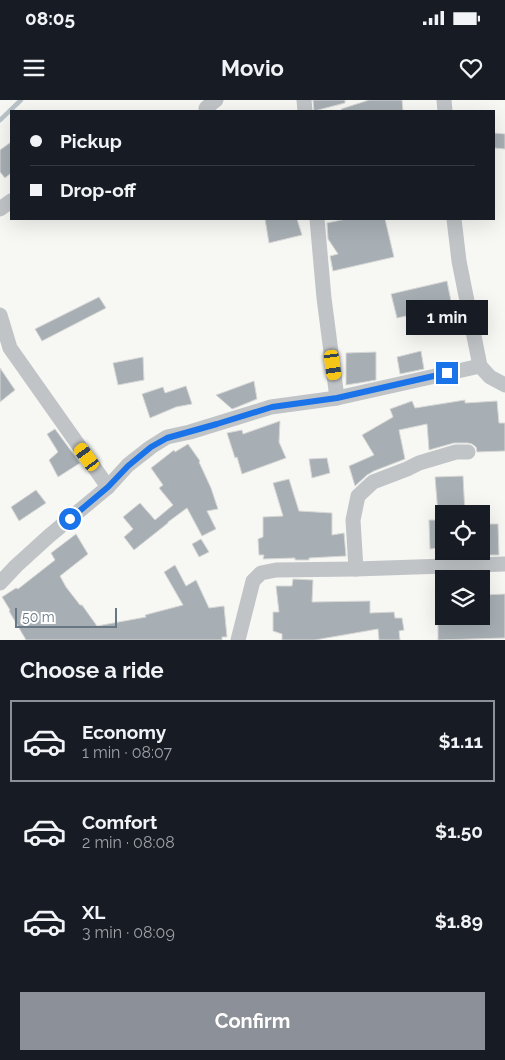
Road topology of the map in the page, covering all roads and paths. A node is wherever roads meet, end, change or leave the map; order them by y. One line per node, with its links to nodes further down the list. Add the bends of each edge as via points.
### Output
1 (317, 220): 6 (street)
2 (454, 220): 4 (street)
3 (0, 315): 8 (street, via 10,348)
4 (480, 366): 5 (street, via 490,377); 6 (street)
5 (505, 384)
6 (337, 398): 8 (street, via 272,407 167,438 128,466)
7 (468, 452): 10 (street, via 456,452 419,463 373,482 358,496 353,520)
8 (108, 487): 11 (street, via 49,536)
9 (505, 564): 10 (street)
10 (356, 569): 12 (street, via 261,573 253,581)
11 (0, 583)
12 (238, 640)

